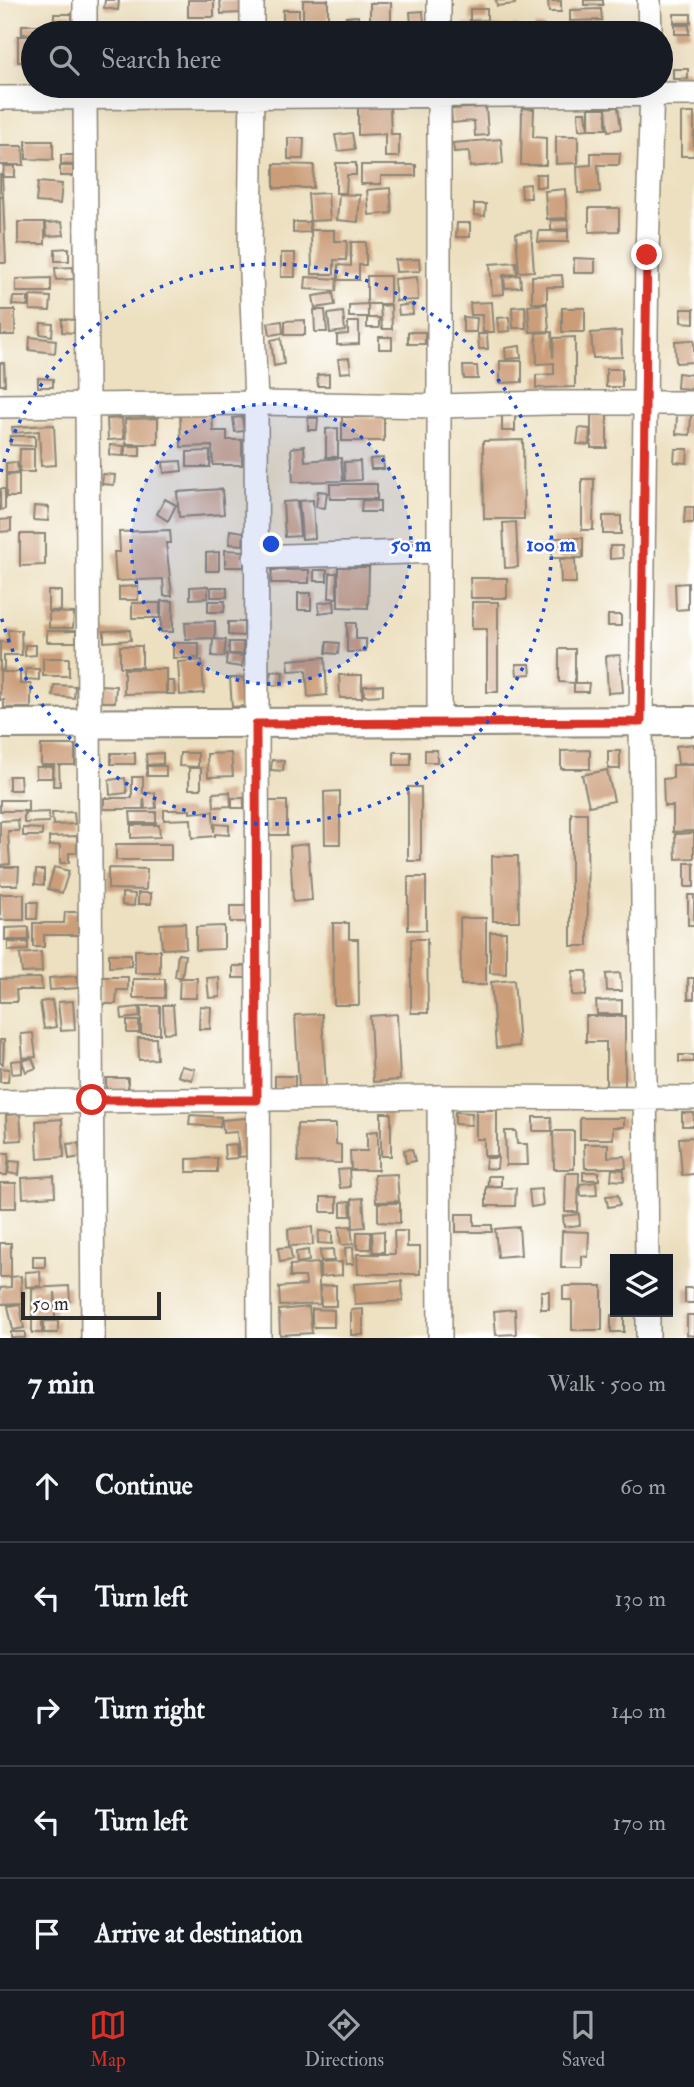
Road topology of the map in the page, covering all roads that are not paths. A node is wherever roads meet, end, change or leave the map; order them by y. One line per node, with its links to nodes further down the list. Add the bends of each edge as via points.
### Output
1 (85, 0): 5 (street)
2 (253, 0): 6 (street)
3 (439, 0): 7 (street)
4 (649, 0): 8 (street)
5 (85, 21)
6 (252, 21)
7 (439, 21)
8 (650, 21)
9 (673, 92): 10 (street)
10 (694, 94)
11 (21, 97): 12 (street)
12 (0, 98)
13 (85, 98): 20 (street)
14 (252, 98): 17 (street, via 250,247)
15 (439, 98): 22 (street)
16 (652, 98): 19 (street)
17 (256, 403): 20 (street); 22 (street); 24 (street)
18 (694, 403): 19 (street)
19 (646, 404): 22 (street); 26 (street)
20 (87, 405): 21 (street); 29 (street)
21 (0, 406)
22 (439, 406): 23 (street)
23 (439, 551): 24 (street); 27 (street)
24 (255, 557): 30 (street)
25 (694, 721): 26 (street)
26 (641, 722): 27 (street); 32 (street)
27 (439, 723): 30 (street)
28 (0, 724): 29 (street)
29 (88, 724): 30 (street); 34 (street)
30 (256, 724): 35 (street)
31 (439, 1097): 32 (street); 35 (street); 41 (street)
32 (643, 1098): 33 (street); 37 (street)
33 (694, 1098)
34 (92, 1100): 35 (street); 36 (street); 39 (street)
35 (257, 1100): 40 (street)
36 (0, 1102)
37 (647, 1254)
38 (648, 1317): 42 (street)
39 (93, 1338)
40 (259, 1338)
41 (440, 1338)
42 (648, 1338)

